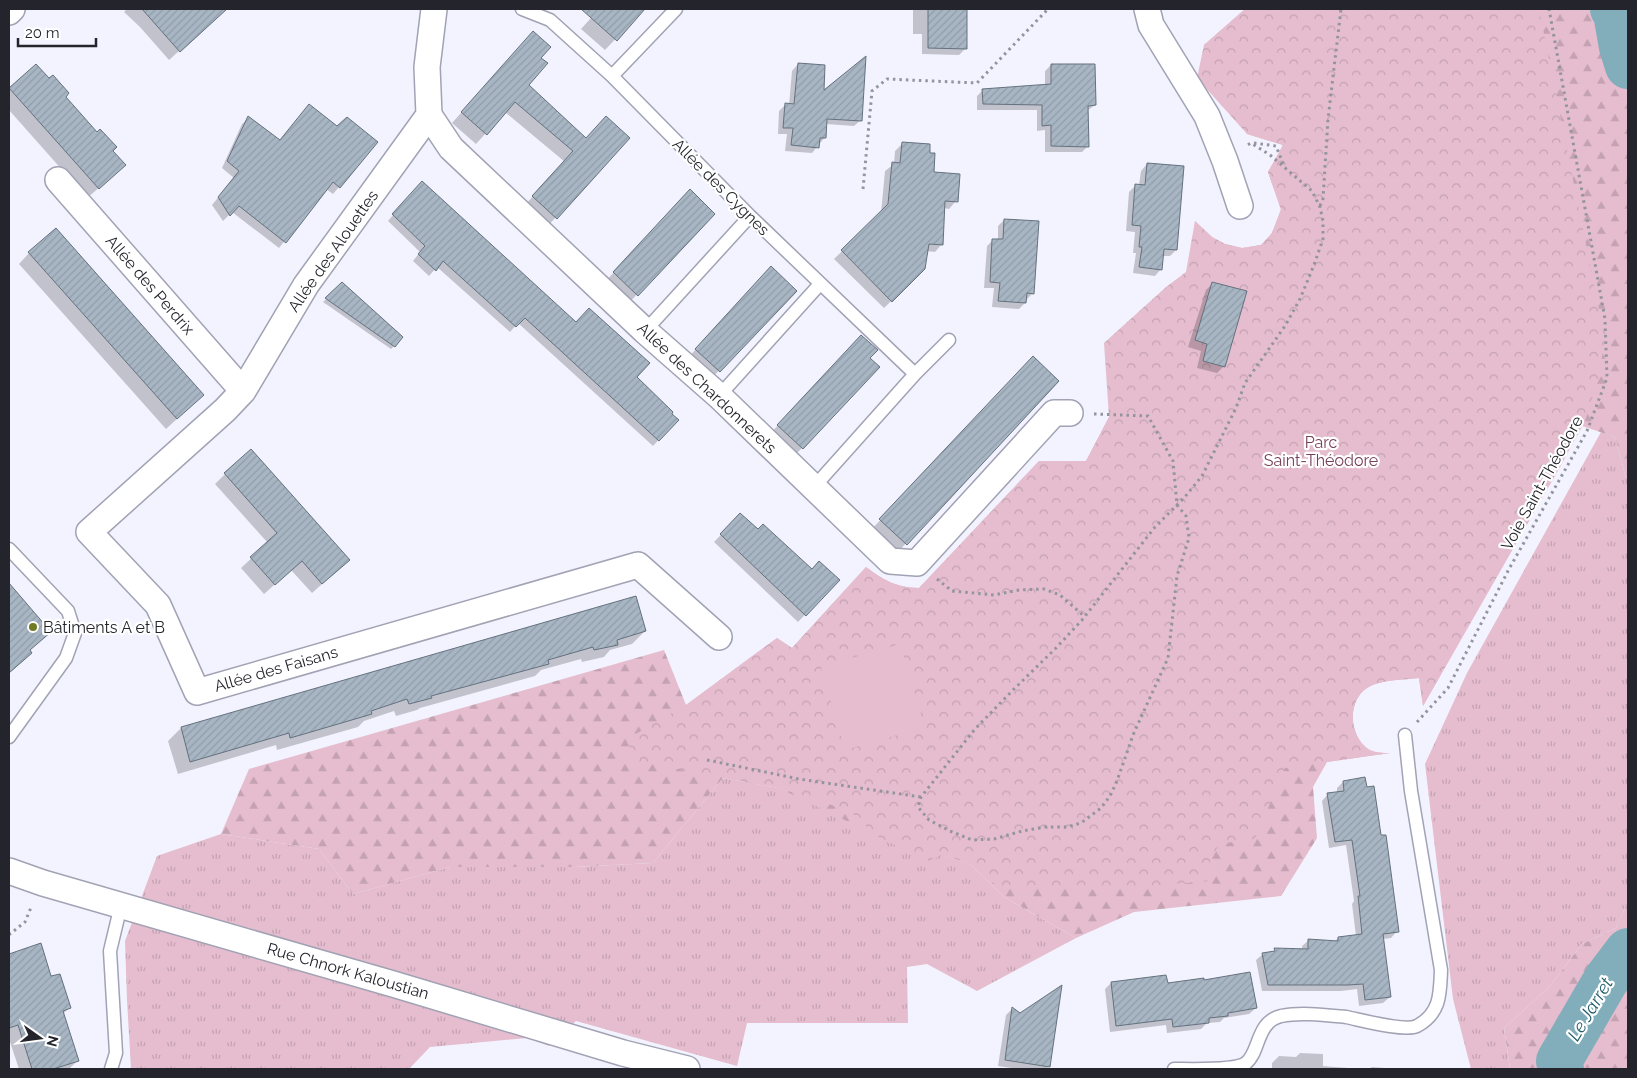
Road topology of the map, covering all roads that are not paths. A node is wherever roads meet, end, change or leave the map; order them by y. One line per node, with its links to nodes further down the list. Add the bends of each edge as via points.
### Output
1 (12, 9): 6 (street)
2 (434, 9): 8 (street, via 427,67)
3 (522, 9): 7 (lane, Allée des Cygnes, via 550,20)
4 (676, 9): 7 (lane)
5 (1147, 9): 10 (street, via 1151,25 1206,116 1226,161)
6 (9, 12)
7 (612, 76): 11 (lane, Allée des Cygnes)
8 (429, 115): 13 (street, Allée des Chardonnerets, via 451,148); 16 (street, Allée des Alouettes, via 306,285)
9 (58, 180): 16 (street, Allée des Perdrix)
10 (1240, 206)
11 (750, 216): 12 (lane, Allée des Cygnes); 13 (lane)
12 (820, 284): 15 (lane, Allée des Cygnes); 17 (lane)
13 (645, 331): 17 (street, Allée des Chardonnerets)
14 (949, 340): 15 (lane)
15 (915, 374): 19 (lane)
16 (242, 391): 21 (street, Allée des Faisans, via 89,532 158,605 197,692 638,565)
17 (719, 396): 19 (street, Allée des Chardonnerets)
18 (1070, 413): 19 (street, Allée des Chardonnerets, via 1054,413 917,563 890,561)
19 (814, 487)
20 (9, 549): 23 (lane, via 68,610 75,632 66,658)
21 (719, 637)
22 (1405, 735): 28 (lane, via 1410,791 1441,970 1440,997 1430,1016 1416,1027 1396,1027 1345,1017 1278,1016 1265,1027 1245,1063 1230,1068)
23 (9, 737)
24 (9, 871): 25 (street, Rue Chnork Kaloustian)
25 (121, 905): 26 (lane, via 110,951 116,1053); 27 (street, Rue Chnork Kaloustian)
26 (111, 1069)
27 (687, 1069)
28 (1174, 1069)

